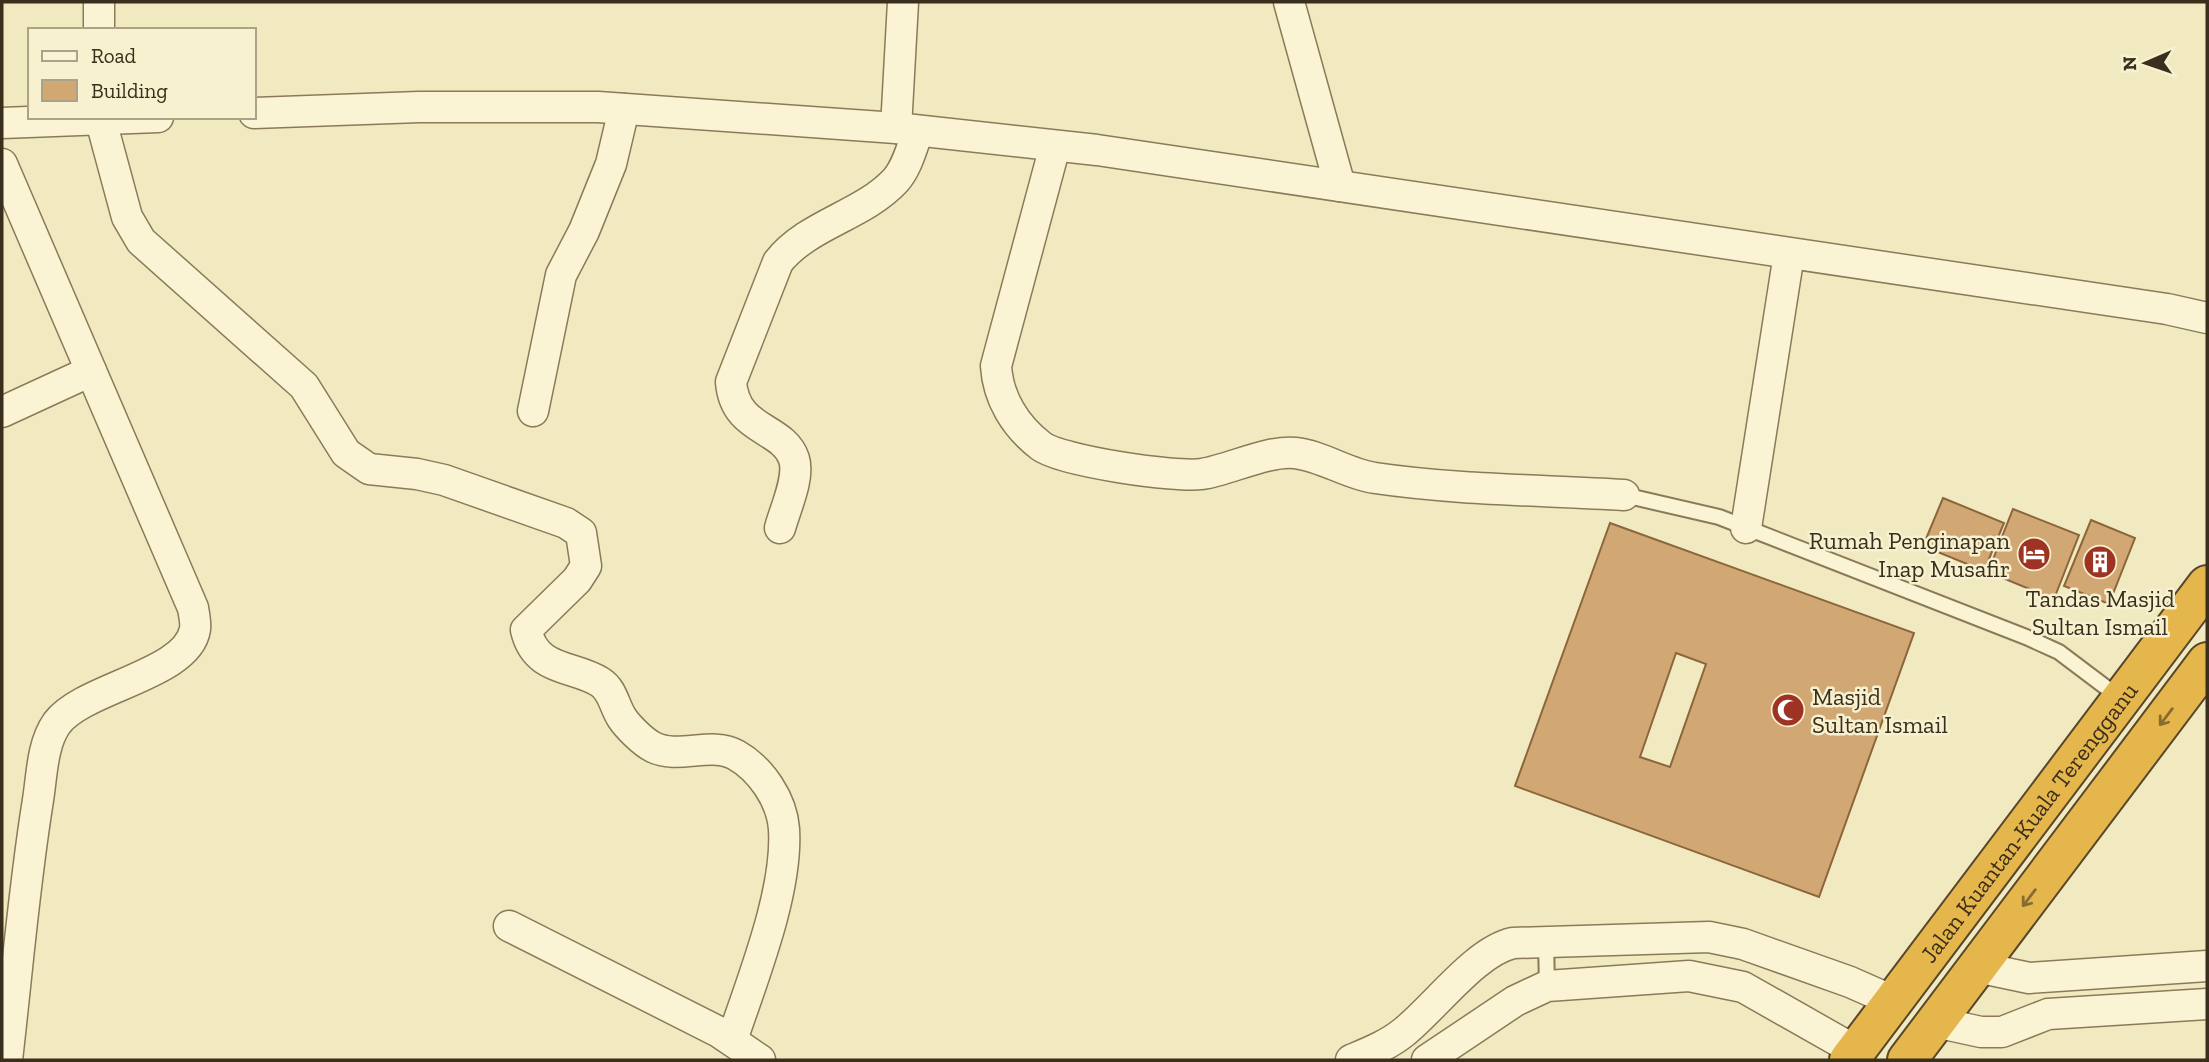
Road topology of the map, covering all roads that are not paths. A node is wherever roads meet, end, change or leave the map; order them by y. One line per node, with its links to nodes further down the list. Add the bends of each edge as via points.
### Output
1 (99, 2): 4 (street)
2 (903, 2): 10 (street)
3 (1289, 2): 13 (street)
4 (99, 28)
5 (624, 109): 6 (street, via 419,107); 10 (street); 17 (street, via 607,177 561,275)
6 (256, 113)
7 (80, 119): 9 (street)
8 (100, 119): 33 (street, via 127,217 141,241 304,386 346,453 369,469 444,480 566,523 581,533 586,566 528,626 533,643 557,668 601,682 622,718 651,746 726,750 754,768 769,786 784,827 780,879)
9 (2, 123)
10 (889, 128): 11 (street); 20 (street, via 904,167 894,181 845,217 790,247 778,262 732,382 733,400 742,413 794,458)
11 (1055, 146): 13 (street); 19 (street, via 996,366 997,386 1009,412 1042,447 1167,475 1202,474 1290,453 1372,477)
12 (2, 164): 16 (street)
13 (1339, 186): 14 (street)
14 (1788, 254): 15 (street); 21 (street)
15 (2207, 318)
16 (91, 371): 18 (street); 35 (street, via 193,608 195,630 173,659 70,709 47,745 31,842)
17 (533, 411)
18 (2, 412)
19 (1624, 495): 21 (lane, via 1719,517)
20 (780, 527)
21 (1746, 528): 24 (lane, via 2059,652)
22 (2207, 584): 24 (highway, Jalan Kuantan-Kuala Terengganu)
23 (2207, 662): 28 (highway, Jalan Kuantan-Kuala Terengganu, one-way to 28)
24 (2121, 699): 30 (highway, Jalan Kuantan-Kuala Terengganu)
25 (509, 926): 33 (street)
26 (1546, 942): 29 (lane); 30 (street, via 1709,937 1744,944); 37 (street, via 1496,947 1404,1032)
27 (2207, 966): 28 (street, via 2029,978)
28 (1977, 967): 32 (highway, Jalan Kuantan-Kuala Terengganu)
29 (1547, 986): 34 (street, via 1689,976 1713,979 1763,996); 38 (street, via 1515,1001)
30 (1893, 1001): 34 (highway, Jalan Kuantan-Kuala Terengganu)
31 (2207, 1004): 32 (street, via 2048,1014 2002,1032)
32 (1936, 1022): 39 (highway, Jalan Kuantan-Kuala Terengganu)
33 (732, 1040): 36 (street)
34 (1852, 1056)
35 (7, 1060)
36 (760, 1060)
37 (1351, 1060)
38 (1427, 1060)
39 (1907, 1060)

